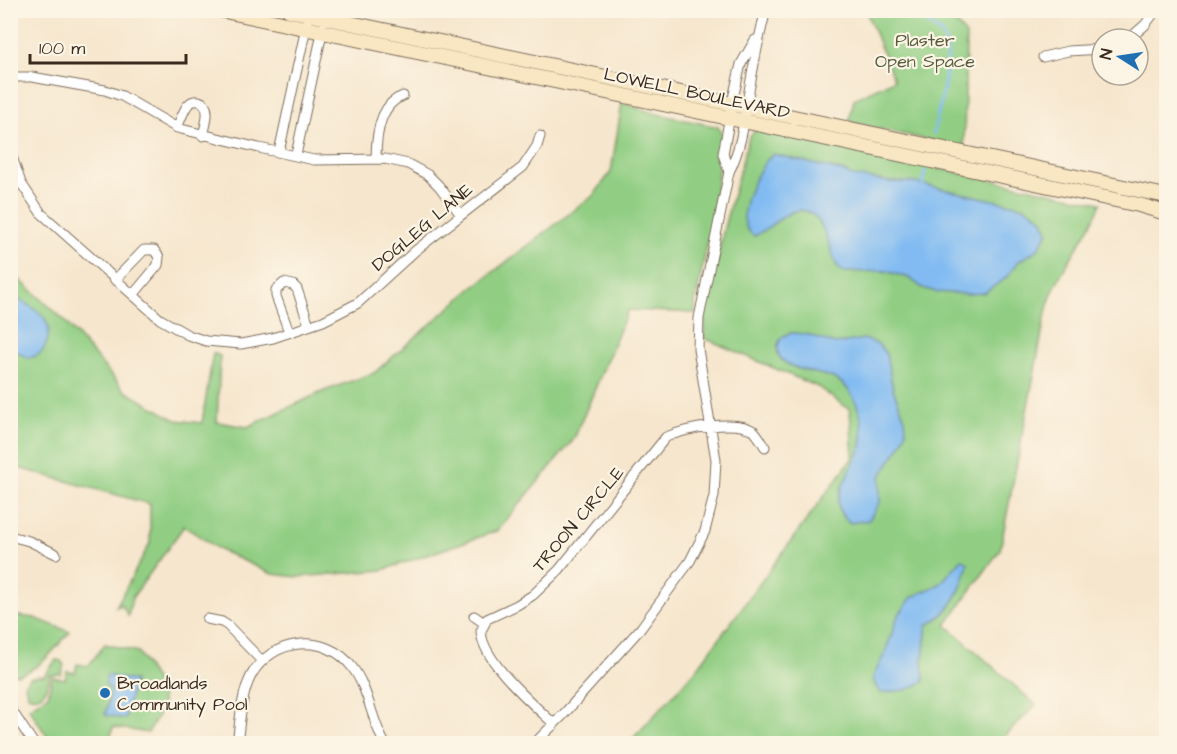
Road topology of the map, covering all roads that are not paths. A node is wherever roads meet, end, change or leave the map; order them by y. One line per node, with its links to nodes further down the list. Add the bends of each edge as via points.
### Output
1 (219, 10): 8 (main road, LOWELL BOULEVARD)
2 (289, 10): 5 (main road, LOWELL BOULEVARD)
3 (766, 10): 10 (street)
4 (1156, 10): 7 (street)
5 (309, 15): 6 (main road, LOWELL BOULEVARD); 8 (street)
6 (325, 18): 9 (street); 15 (main road, LOWELL BOULEVARD)
7 (1143, 27)
8 (306, 29): 9 (main road, LOWELL BOULEVARD); 21 (street)
9 (322, 32): 15 (main road, LOWELL BOULEVARD); 22 (street)
10 (759, 35): 15 (street, via 741,64); 16 (street)
11 (1090, 50): 12 (street)
12 (1043, 57)
13 (10, 77): 17 (street, via 105,90)
14 (403, 96): 23 (street, via 386,111 379,128)
15 (731, 111): 16 (main road, LOWELL BOULEVARD); 24 (street, via 723,154)
16 (746, 114): 24 (street, via 738,155); 25 (main road, LOWELL BOULEVARD); 26 (main road, LOWELL BOULEVARD)
17 (177, 128): 18 (street); 18 (street, via 187,106 198,101 207,110)
18 (203, 136): 21 (street)
19 (540, 136): 27 (street, DOGLEG LANE, via 523,167)
20 (10, 151): 28 (street, DOGLEG LANE, via 21,183 35,206)
21 (279, 152): 22 (street)
22 (296, 155): 23 (street, via 314,160)
23 (376, 159): 27 (street, via 396,160 422,170)
24 (729, 172): 32 (street, via 699,318 698,349)
25 (1167, 196)
26 (1167, 213)
27 (461, 215): 30 (street, DOGLEG LANE, via 358,303)
28 (115, 280): 29 (street, DOGLEG LANE); 29 (street, via 144,249 154,250 159,257 158,265)
29 (133, 295): 31 (street, DOGLEG LANE, via 172,326 206,341 241,344)
30 (309, 325): 31 (street, DOGLEG LANE); 31 (street, via 297,289 284,283 276,290 276,296)
31 (289, 332)
32 (711, 427): 33 (street, TROON CIRCLE, via 744,427 755,432); 38 (street, TROON CIRCLE, via 656,439 645,463 554,577 533,595); 41 (street, via 716,460 714,495 697,549 636,634)
33 (765, 447)
34 (10, 536): 35 (street)
35 (56, 554)
36 (474, 616): 38 (street)
37 (207, 619): 39 (street, via 228,626)
38 (484, 623): 41 (street, via 482,640 504,674)
39 (261, 660): 43 (street, via 246,688); 44 (street, via 294,644 316,644 337,653 358,676)
40 (10, 708): 42 (street)
41 (554, 724): 45 (street)
42 (34, 744)
43 (237, 744)
44 (385, 744)
45 (534, 744)

